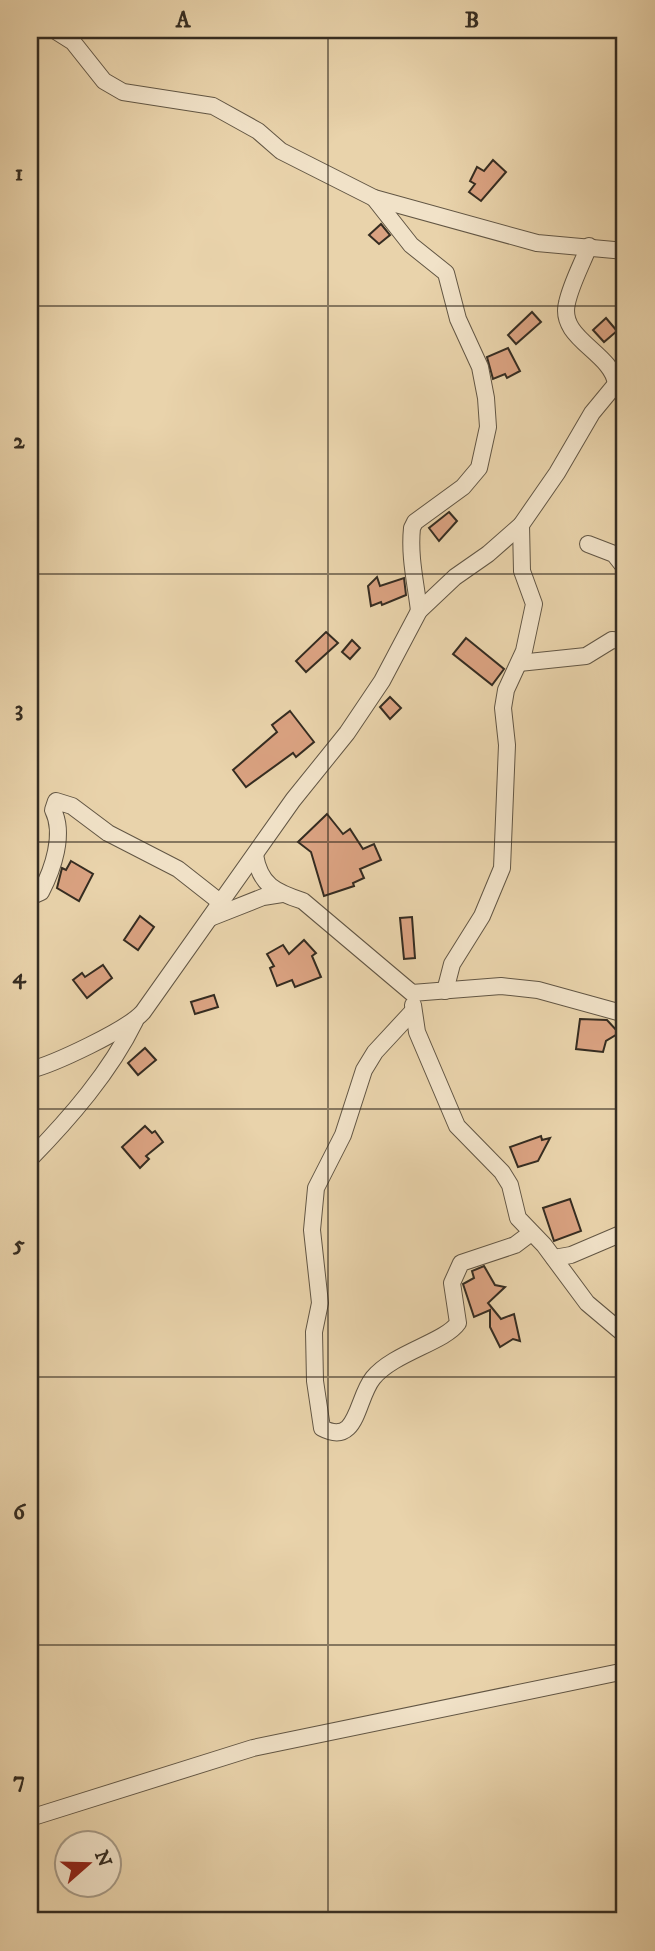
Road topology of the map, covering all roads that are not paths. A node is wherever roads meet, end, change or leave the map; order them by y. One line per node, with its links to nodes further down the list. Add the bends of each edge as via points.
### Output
1 (54, 30): 2 (street, via 73,42 104,81 123,92 213,106 258,131 281,151)
2 (374, 198): 3 (street, via 501,236); 9 (street, via 411,245 446,273 458,319 480,367 486,398 488,427 479,468 412,528 412,571)
3 (589, 246): 4 (street); 5 (street, via 566,304 566,318)
4 (625, 251)
5 (620, 378): 6 (street, via 592,413)
6 (521, 525): 9 (street); 11 (street, via 522,571 534,604)
7 (588, 544): 8 (street, via 614,554)
8 (625, 568)
9 (425, 594): 12 (street, via 382,681)
10 (625, 641): 11 (street, via 612,640 586,656)
11 (519, 663): 17 (street, via 503,708 507,745 502,868 482,916 452,964)
12 (255, 855): 13 (street, via 258,872); 15 (street)
13 (282, 894): 16 (street); 18 (street, via 303,901)
14 (30, 897): 15 (street, via 41,892 56,850 56,801 178,869)
15 (220, 902): 16 (street)
16 (208, 919): 21 (street)
17 (445, 991): 18 (street); 20 (street, via 501,986 538,990)
18 (412, 993): 19 (street)
19 (413, 1011): 25 (street, via 417,1032 457,1126 502,1172 518,1218); 25 (street, via 364,1070 343,1135 316,1188 312,1230 320,1303 314,1332 315,1381 322,1428 334,1434 346,1432 354,1423 361,1395 387,1365 419,1345 451,1333 458,1323 453,1283 461,1263 514,1245)
20 (625, 1014)
21 (135, 1021): 22 (street); 23 (street, via 68,1118)
22 (30, 1070)
23 (30, 1159)
24 (625, 1232): 26 (street)
25 (531, 1233): 26 (street)
26 (554, 1258): 27 (street, via 587,1303)
27 (625, 1335)
28 (625, 1671): 29 (street, via 253,1748)
29 (30, 1818)

